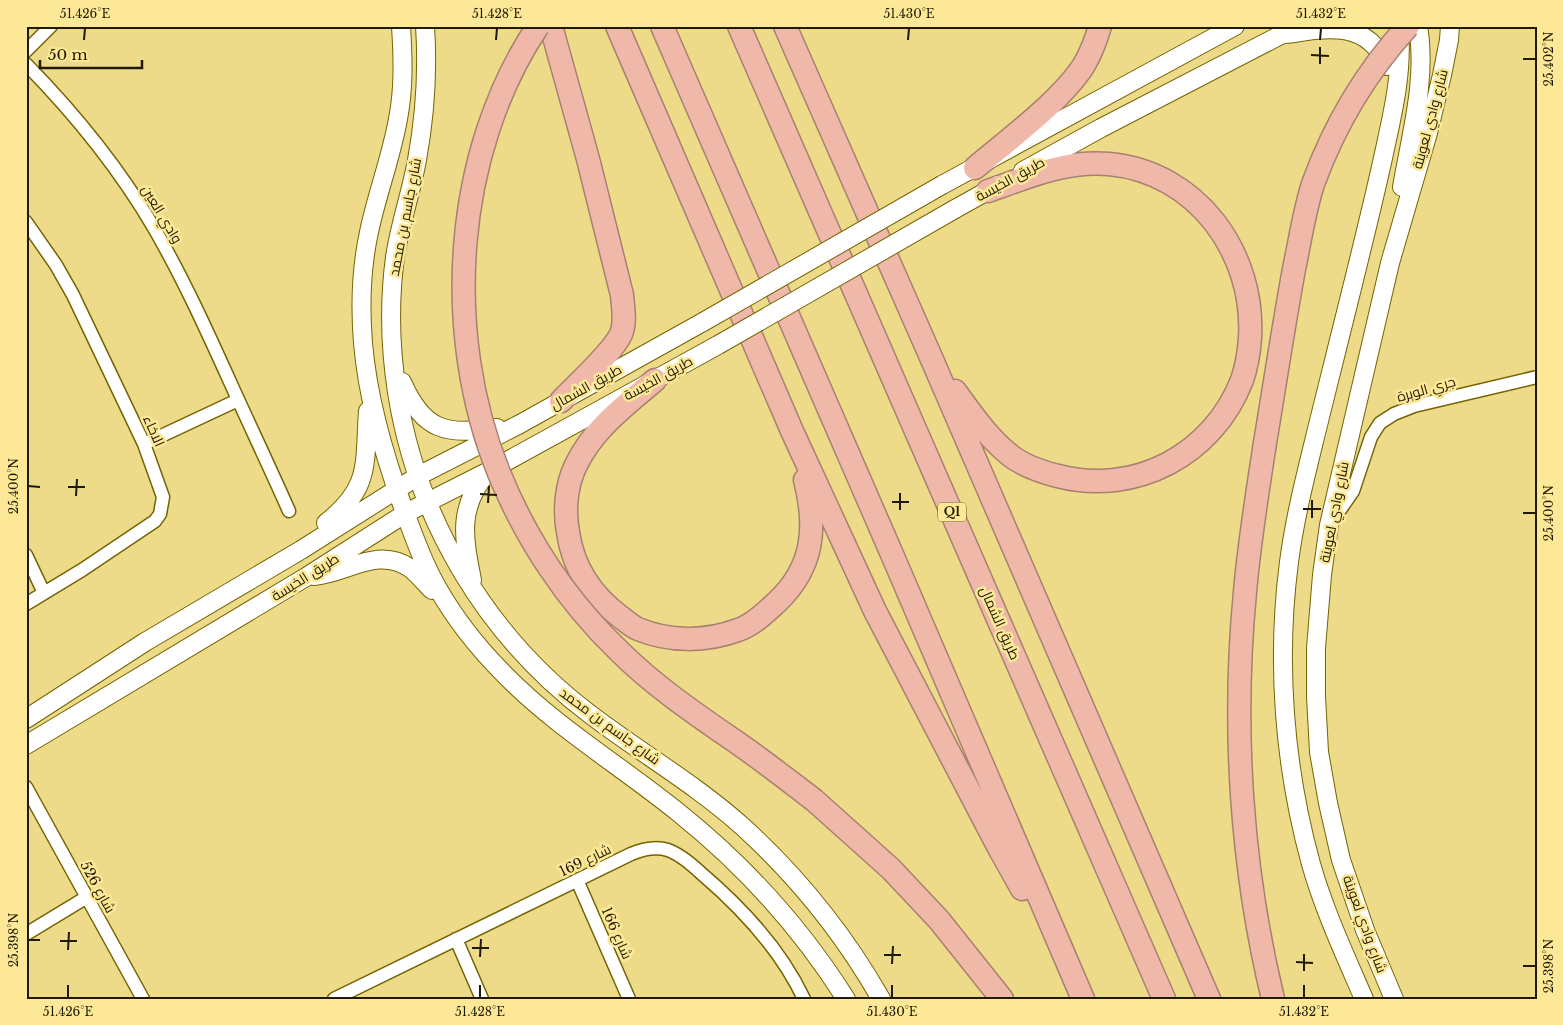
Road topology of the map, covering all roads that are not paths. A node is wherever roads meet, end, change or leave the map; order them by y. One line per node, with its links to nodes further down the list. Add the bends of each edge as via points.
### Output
1 (51, 26): 19 (street)
2 (401, 26): 32 (main road, شارع جاسم بن محمد, via 403,82 399,118 369,232 362,277 363,345)
3 (425, 26): 29 (main road, شارع جاسم بن محمد, via 423,124 392,277)
4 (538, 26): 67 (highway, bridge, via 514,67 483,146 466,232 464,272 464,313 471,373 483,426 518,513 565,590 617,650 660,688 814,800 891,869 939,920)
5 (551, 26): 34 (highway, via 620,285 624,318 614,347)
6 (617, 26): 36 (highway)
7 (662, 26): 57 (highway)
8 (739, 26): 69 (highway, طريق الشمال / Q1)
9 (784, 26): 22 (highway)
10 (800, 26): 22 (highway)
11 (1100, 26): 23 (highway, via 1084,66 1061,93)
12 (1235, 26): 23 (main road, طريق الخيسة)
13 (1298, 26): 18 (main road, طريق الخيسة)
14 (1398, 26): 21 (main road, شارع وادي لعوينة, via 1399,70)
15 (1408, 26): 71 (highway, bridge, via 1365,79 1347,108 1313,186 1292,279 1264,449 1245,592 1240,707 1241,780 1262,955)
16 (1418, 26): 27 (main road, via 1419,87)
17 (1450, 26): 27 (main road, شارع وادي لعوينة, via 1428,133)
18 (1277, 31): 21 (main road, via 1331,28 1361,35 1375,45 1383,57 1392,79); 25 (main road, طريق الخيسة, via 1183,86)
19 (26, 50)
20 (26, 64): 33 (street, وادي العين, via 96,142 139,203 191,297)
21 (1395, 99): 72 (main road, شارع وادي لعوينة, via 1365,237 1298,508 1289,560 1282,658 1286,730 1299,818 1326,909)
22 (821, 108): 28 (highway)
23 (975, 168): 24 (main road, طريق الخيسة)
24 (942, 185): 34 (main road, طريق الشمال, bridge)
25 (988, 191): 28 (highway, via 1063,166 1096,164 1144,172 1188,196 1224,234 1244,276 1250,327 1243,378 1218,421 1178,458 1130,478 1079,481 1049,474 1012,457 987,434); 31 (main road, طريق الخيسة, bridge)
26 (26, 222): 37 (street, الاخاء, via 73,294)
27 (1390, 264): 44 (main road, شارع وادي لعوينة)
28 (930, 355): 70 (highway)
29 (394, 362): 35 (main road, via 412,404 436,425 464,432); 39 (main road, شارع جاسم بن محمد, via 402,420)
30 (1537, 377): 44 (street, جري الوبرة, via 1414,406 1380,423 1371,437 1353,492)
31 (655, 380): 36 (highway, via 589,442 575,468 567,494 566,520 577,566 588,586 607,608 637,629 672,639 706,638 739,630 761,616 786,593 805,565 812,522); 38 (main road, طريق الخيسة)
32 (370, 390): 40 (main road, شارع جاسم بن محمد, via 381,440); 45 (main road, via 366,461 358,489)
33 (238, 400): 37 (street); 42 (street, وادي العين)
34 (560, 401): 35 (main road, طريق الشمال)
35 (520, 424): 39 (main road, طريق الشمال)
36 (792, 431): 57 (highway, via 875,612 995,842 1023,890)
37 (144, 444): 48 (street, الاخاء, via 161,489 163,506 160,514 148,527)
38 (489, 471): 41 (main road, طريق الخيسة); 49 (main road, via 477,487 466,513 466,546)
39 (418, 476): 40 (main road, طريق الشمال); 41 (main road, شارع جاسم بن محمد)
40 (397, 489): 43 (main road, شارع جاسم بن محمد); 45 (main road, طريق الخيسة)
41 (428, 502): 43 (main road, طريق الخيسة); 49 (main road, شارع جاسم بن محمد, via 439,530)
42 (289, 511)
43 (406, 514): 47 (main road, طريق الخيسة); 51 (main road, شارع جاسم بن محمد, via 426,566)
44 (1329, 525): 73 (main road, شارع وادي لعوينة, via 1316,648 1319,752 1341,860 1365,930)
45 (301, 550): 52 (main road, طريق الخيسة, via 175,624)
46 (26, 555): 48 (street)
47 (306, 577): 51 (main road, via 332,573 371,560 393,561 416,573); 53 (main road, طريق الخيسة)
48 (44, 593): 50 (street, الاخاء)
49 (475, 593): 66 (main road, شارع جاسم بن محمد, via 516,647 565,695 718,806 784,867 823,912)
50 (26, 604)
51 (447, 604): 65 (main road, شارع جاسم بن محمد, via 488,656 526,695 676,811 753,881 798,932)
52 (26, 718)
53 (26, 746)
54 (26, 788): 56 (street, شارع 526)
55 (577, 880): 59 (street, شارع 169); 63 (street, شارع 166); 64 (street, شارع 169, via 638,851 662,849 677,854 721,891 756,927)
56 (87, 897): 58 (street); 60 (street, شارع 526)
57 (1046, 913): 68 (highway)
58 (26, 934)
59 (456, 939): 61 (street, شارع 169); 62 (street)
60 (143, 999)
61 (335, 999)
62 (482, 999)
63 (630, 999)
64 (804, 999)
65 (846, 999)
66 (881, 999)
67 (1002, 999)
68 (1083, 999)
69 (1164, 999)
70 (1209, 999)
71 (1272, 999)
72 (1364, 999)
73 (1394, 999)

